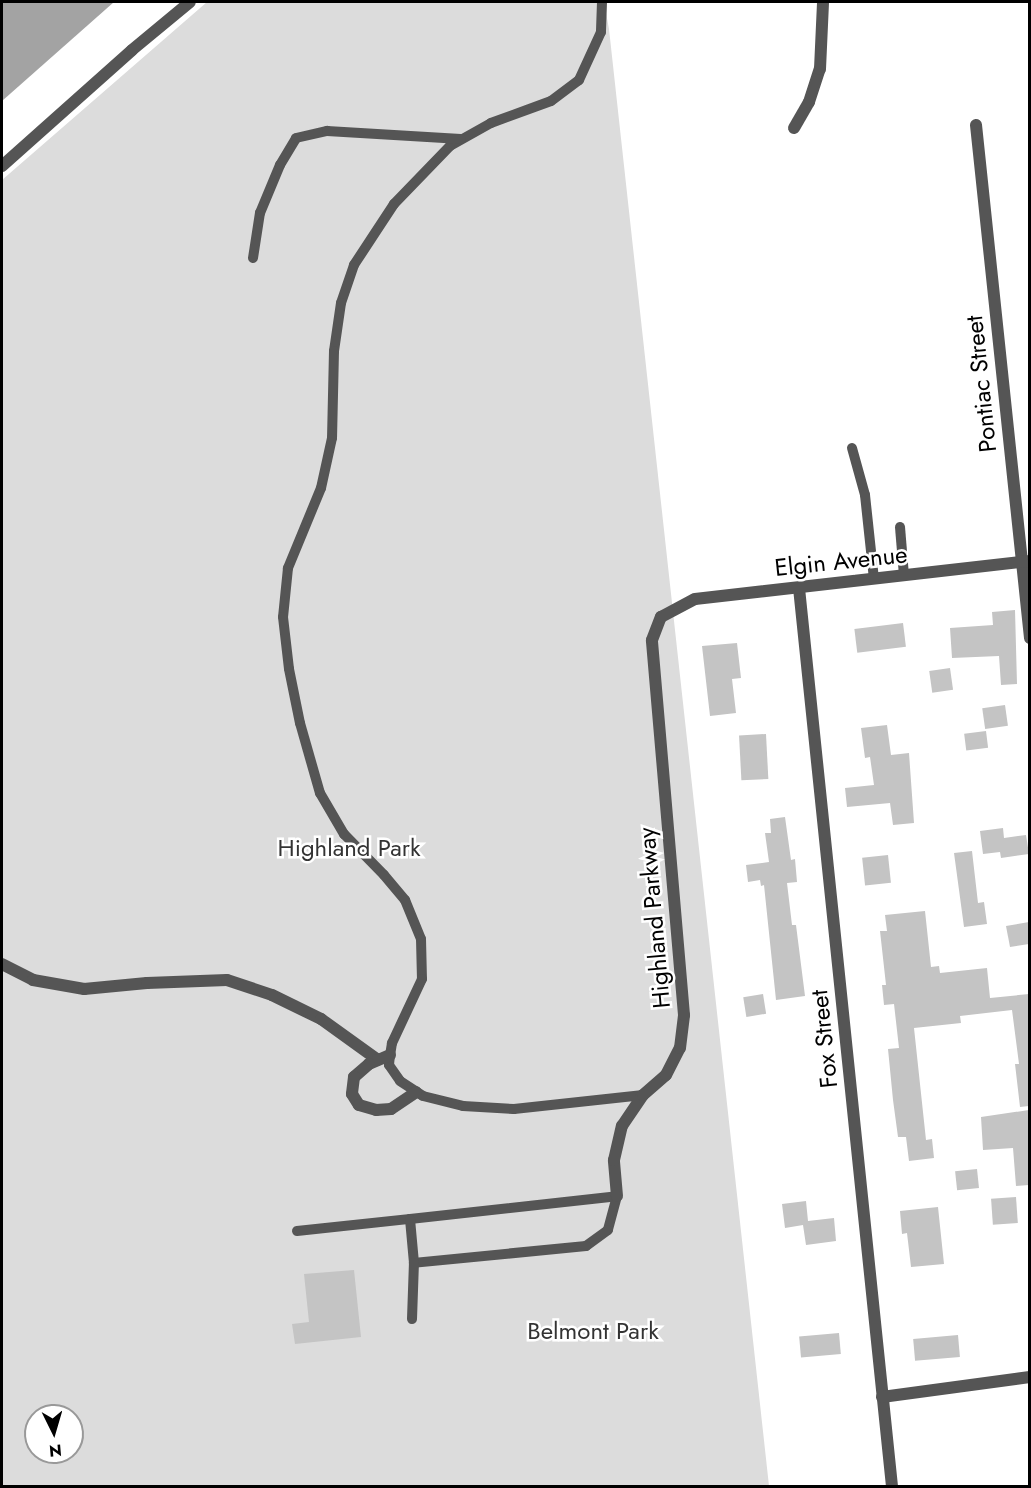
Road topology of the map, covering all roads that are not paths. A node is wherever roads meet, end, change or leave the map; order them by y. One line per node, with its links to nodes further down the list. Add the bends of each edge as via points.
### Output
1 (190, 2): 7 (street)
2 (602, 2): 6 (lane, via 600,32 579,80 550,101 491,123)
3 (823, 2): 5 (street, via 820,69 809,102)
4 (975, 125): 11 (street, Pontiac Street)
5 (794, 128)
6 (461, 140): 8 (lane, via 327,131 296,138 260,213); 18 (lane, via 450,146 394,204 354,265 341,303 334,351 332,438 321,488 288,568 284,617 296,701 320,793 344,834 405,900 421,939 422,979)
7 (2, 166)
8 (253, 258)
9 (852, 448): 13 (lane, via 865,495)
10 (900, 527): 12 (lane)
11 (1025, 562): 12 (street, Elgin Avenue); 16 (street, Pontiac Street)
12 (904, 576): 13 (street, Elgin Avenue)
13 (874, 579): 14 (street, Elgin Avenue)
14 (799, 588): 15 (street, Elgin Avenue, via 695,599); 28 (street, Fox Street)
15 (661, 617): 21 (street, Highland Parkway, via 652,640 684,1015 680,1048 666,1075)
16 (1029, 638)
17 (2, 964): 19 (street, via 33,980 84,989 147,982 227,980 272,995 321,1019)
18 (391, 1049): 19 (street); 20 (lane, via 389,1065 400,1081)
19 (378, 1060): 20 (street, via 354,1077 352,1094 359,1105 391,1109)
20 (416, 1092): 21 (lane, via 463,1106 514,1109)
21 (643, 1095): 22 (street, Highland Parkway, via 622,1126 614,1160)
22 (617, 1196): 23 (lane); 25 (lane, via 608,1230 586,1246)
23 (410, 1219): 24 (lane); 25 (lane)
24 (297, 1231)
25 (414, 1263): 26 (lane)
26 (412, 1319)
27 (1029, 1377): 28 (street)
28 (882, 1396): 29 (street, Fox Street)
29 (892, 1486)

